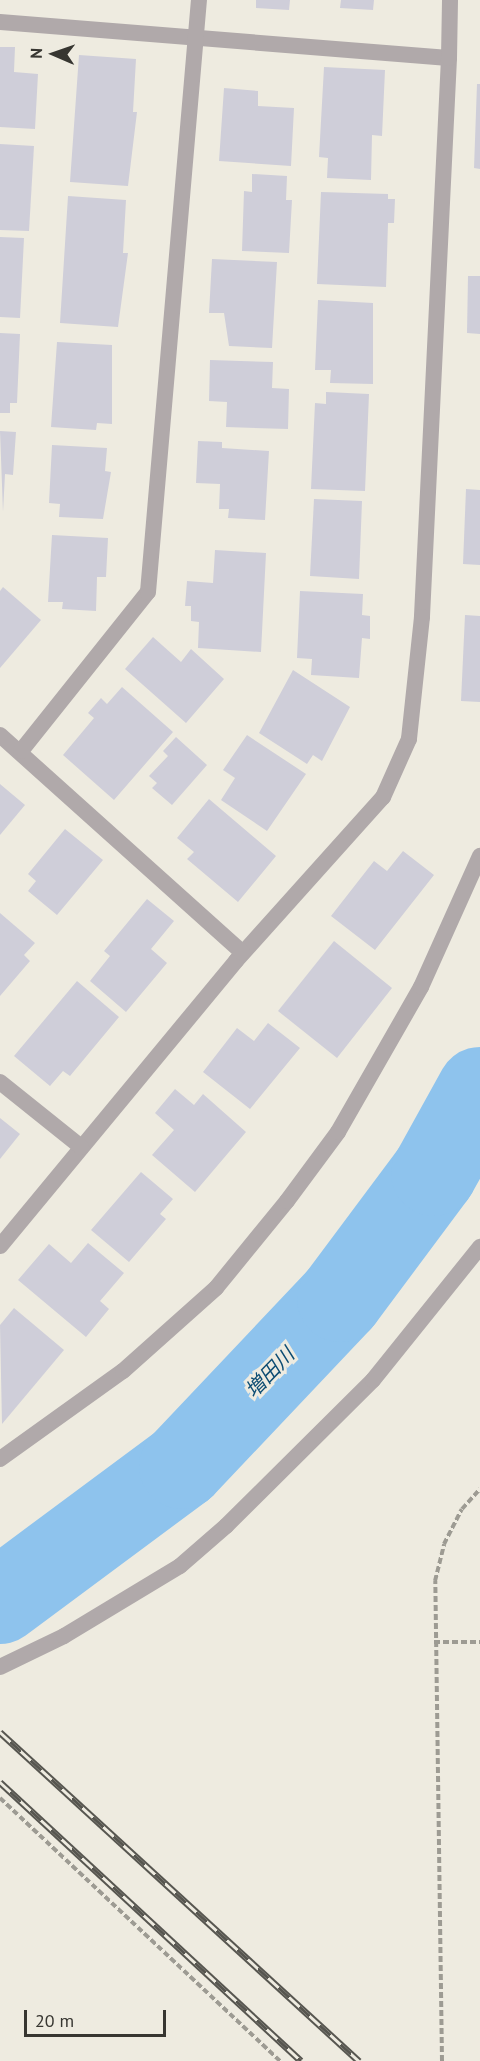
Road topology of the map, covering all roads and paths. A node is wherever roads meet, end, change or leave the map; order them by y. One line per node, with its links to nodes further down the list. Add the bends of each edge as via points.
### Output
1 (199, 0): 4 (street)
2 (450, 0): 5 (street)
3 (0, 22): 4 (street)
4 (195, 39): 5 (street); 7 (street, via 147,592)
5 (449, 58): 9 (street, via 422,617 409,739 383,797)
6 (0, 735): 7 (street)
7 (21, 751): 9 (street)
8 (480, 856): 14 (street, via 421,987 383,1057 338,1132 287,1201 216,1288 123,1371)
9 (243, 952): 11 (street)
10 (0, 1082): 11 (street)
11 (81, 1147): 12 (street)
12 (0, 1246)
13 (480, 1247): 18 (street, via 373,1380 226,1526 180,1566 64,1636)
14 (1, 1455)
15 (480, 1489): 16 (path, via 462,1509 444,1544 435,1581)
16 (434, 1642): 17 (path); 21 (path)
17 (480, 1642)
18 (0, 1667)
19 (0, 1798): 20 (path)
20 (280, 2061)
21 (442, 2061)

